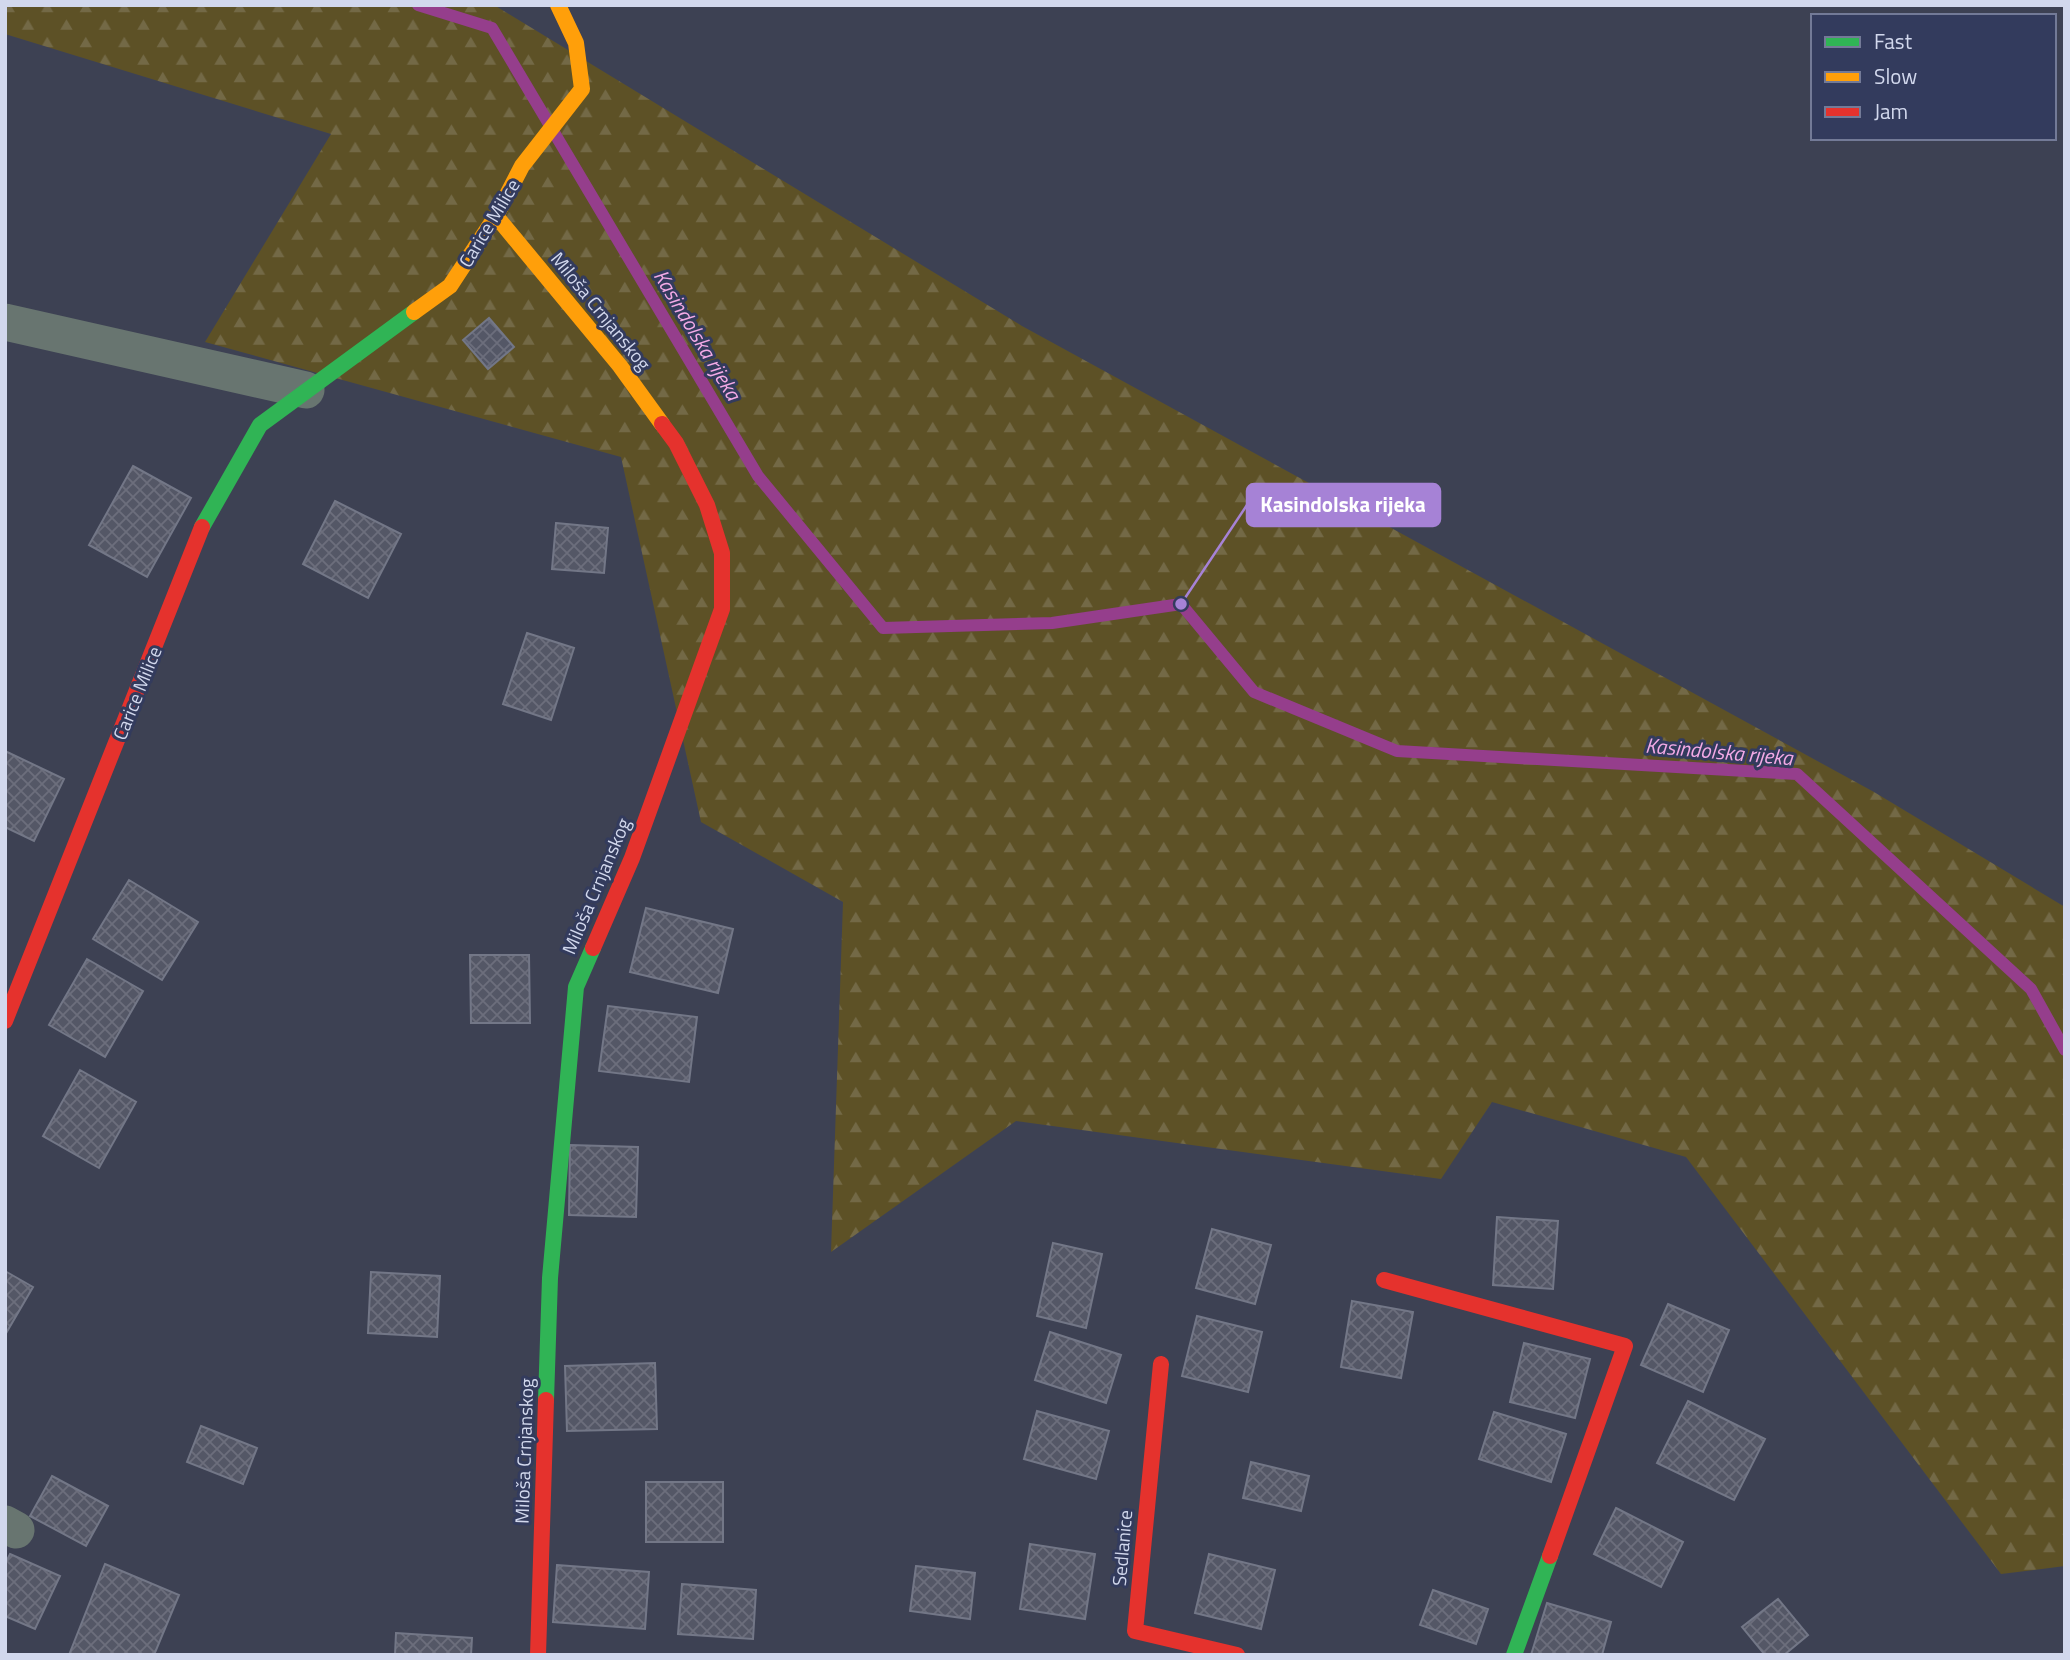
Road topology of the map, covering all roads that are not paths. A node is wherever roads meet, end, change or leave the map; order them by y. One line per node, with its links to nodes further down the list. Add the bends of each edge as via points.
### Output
1 (558, 5): 2 (street, Carice Milice, via 576,43 582,89 522,166)
2 (496, 216): 4 (street, Carice Milice, via 450,286); 8 (street, Miloša Crnjanskog, via 620,366 676,443 707,505 722,553 722,609 632,858 576,986 550,1278)
3 (5, 321): 4 (street)
4 (306, 390): 5 (street, Carice Milice, via 260,425 197,536)
5 (5, 1021)
6 (1384, 1280): 10 (street, via 1625,1346)
7 (1160, 1364): 9 (street, Sedlanice, via 1135,1631)
8 (538, 1655)
9 (1237, 1655)
10 (1514, 1655)

